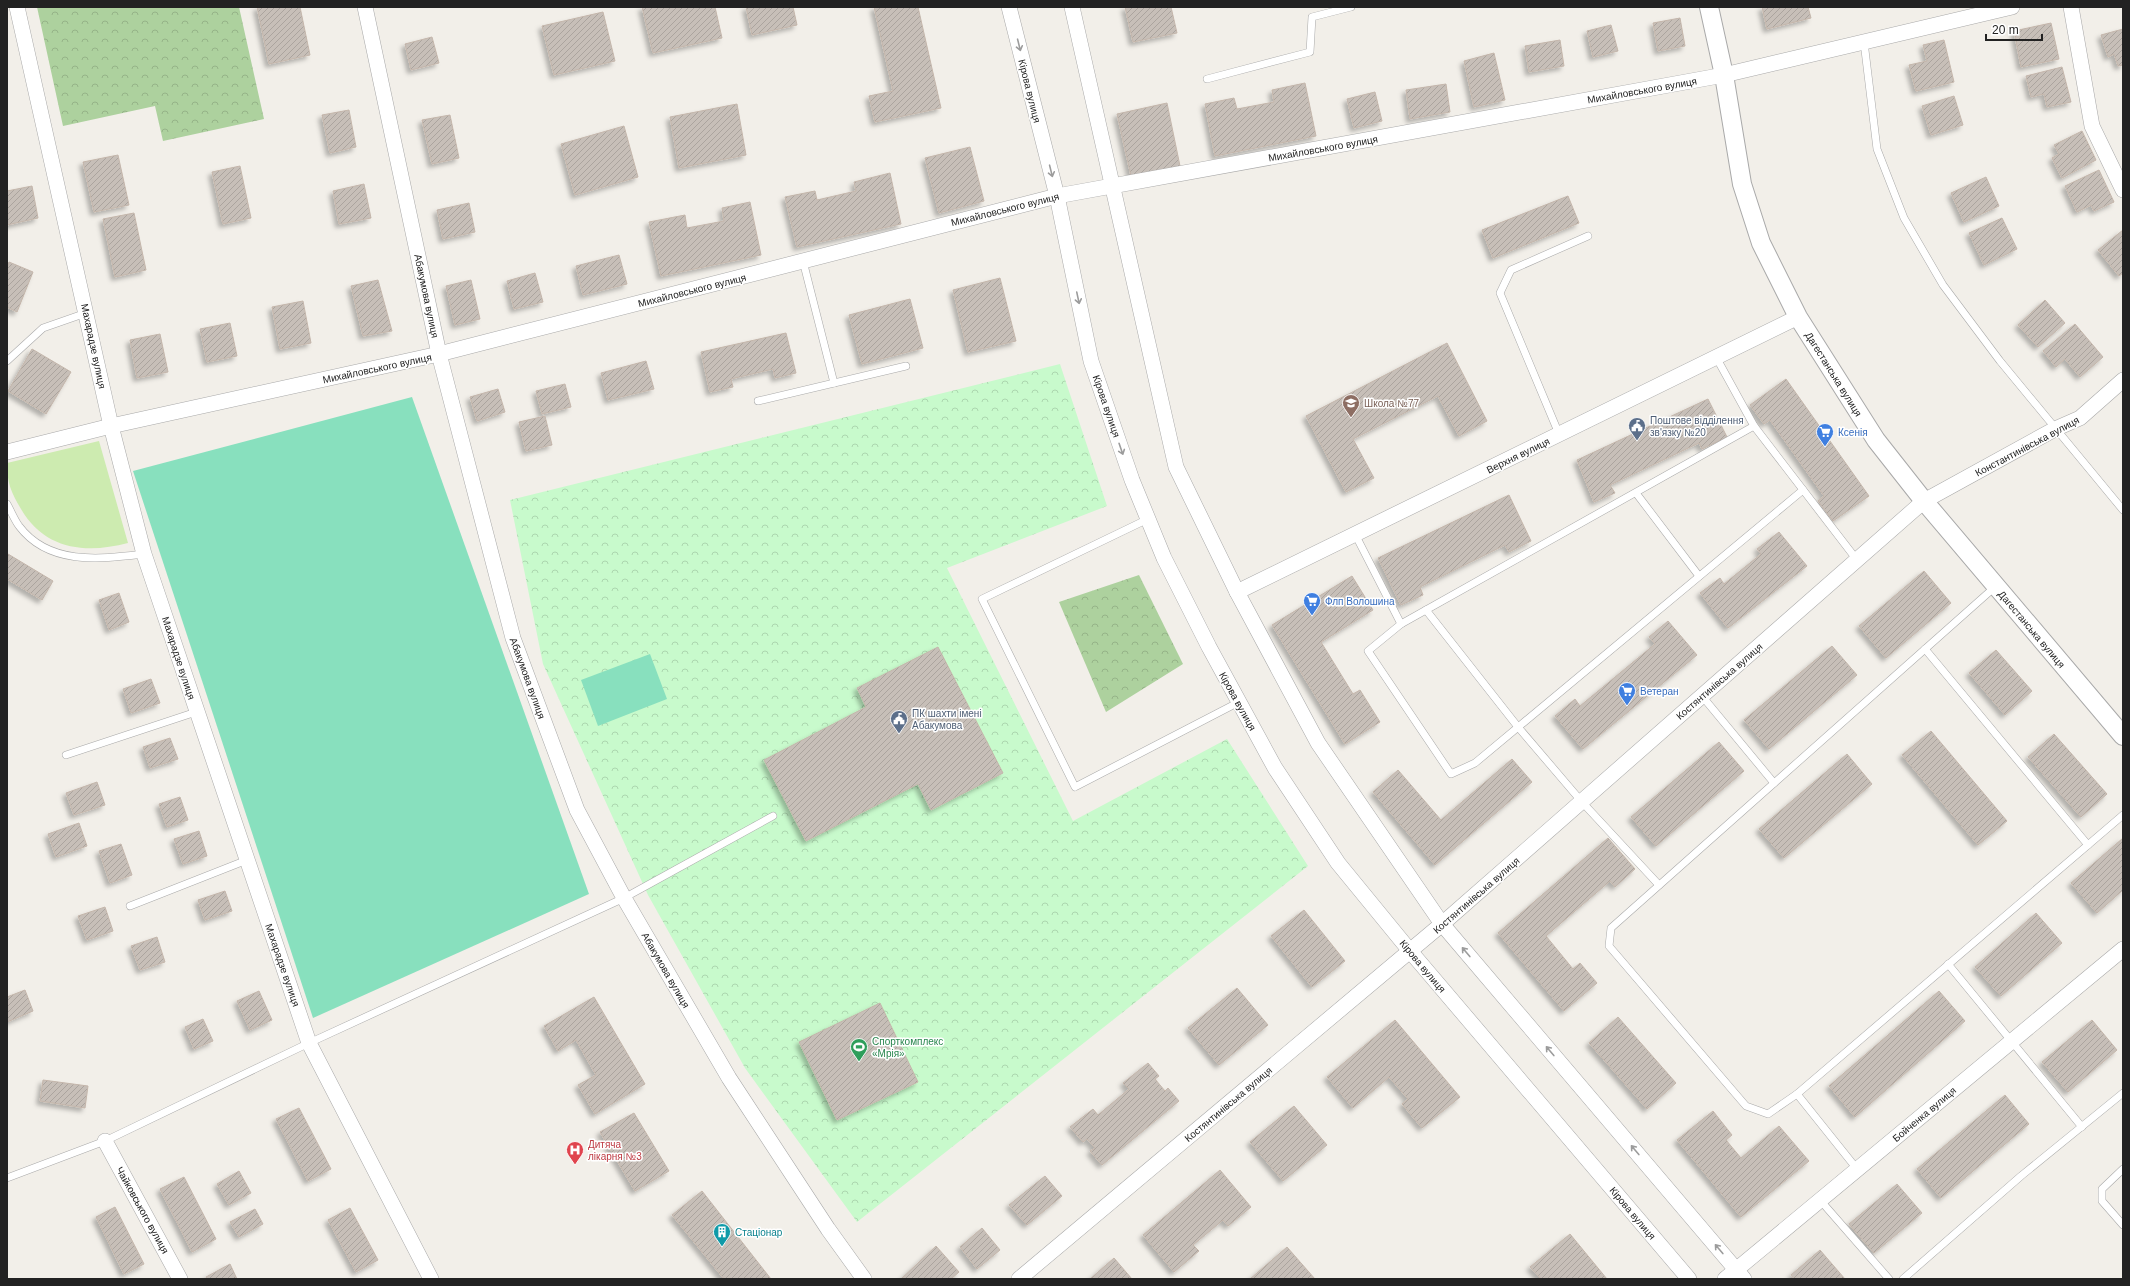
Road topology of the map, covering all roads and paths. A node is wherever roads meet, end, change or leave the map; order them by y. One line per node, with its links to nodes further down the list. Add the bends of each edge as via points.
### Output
1 (16, 7): 17 (street, Махарадзе вулиця)
2 (365, 7): 19 (street, Абакумова вулиця)
3 (1009, 7): 14 (street, Кірова вулиця, one-way to 14)
4 (1072, 7): 12 (street)
5 (1351, 7): 11 (lane, via 1312,17 1310,52)
6 (1709, 7): 10 (street, Дагестанська вулиця)
7 (2012, 7): 9 (street, Михайловського вулиця)
8 (2071, 7): 13 (street, via 2092,126)
9 (1864, 42): 10 (street, Михайловського вулиця); 28 (lane, via 1877,149 1904,218 1943,285)
10 (1724, 75): 12 (street, Михайловського вулиця); 18 (street, Дагестанська вулиця, via 1742,184 1762,243)
11 (1207, 79)
12 (1114, 186): 14 (street, Михайловського вулиця); 42 (street, via 1176,467)
13 (2123, 190)
14 (1057, 196): 16 (street, Михайловського вулиця); 36 (street, Кірова вулиця, one-way to 36, via 1091,361)
15 (1588, 236): 29 (lane, via 1511,270 1500,293)
16 (803, 261): 19 (street, Михайловського вулиця); 24 (lane)
17 (86, 313): 21 (lane, via 44,328); 26 (street, Махарадзе вулиця)
18 (1798, 317): 20 (street, Верхня вулиця); 33 (street, Дагестанська вулиця, via 1876,440)
19 (439, 354): 26 (street, Михайловського вулиця); 59 (street, Абакумова вулиця, via 513,638 577,810)
20 (1716, 357): 27 (lane); 29 (street, Верхня вулиця)
21 (7, 361)
22 (906, 366): 24 (lane)
23 (2123, 380): 28 (street, Константинівська вулиця, via 2080,418)
24 (834, 383): 25 (lane)
25 (758, 401)
26 (111, 426): 30 (street, Михайловського вулиця); 38 (street, Махарадзе вулиця)
27 (1754, 426): 31 (lane); 32 (lane)
28 (2055, 429): 33 (street, Константинівська вулиця); 35 (lane)
29 (1559, 434): 37 (street, Верхня вулиця)
30 (7, 452)
31 (1803, 490): 39 (lane); 40 (lane)
32 (1636, 493): 40 (lane); 43 (lane)
33 (1924, 501): 39 (street, Костянтинівська вулиця); 41 (street, Дагестанська вулиця)
34 (7, 504): 38 (lane, via 19,526 36,543 56,552 81,559)
35 (2123, 510)
36 (1148, 519): 47 (street, Кірова вулиця, via 1164,558); 47 (lane, via 982,600 1068,773 1075,786)
37 (1355, 534): 42 (street, Верхня вулиця); 44 (lane)
38 (144, 554): 48 (street, Махарадзе вулиця)
39 (1857, 560): 46 (street, Костянтинівська вулиця)
40 (1699, 576): 49 (lane)
41 (1996, 586): 45 (lane); 50 (street, Дагестанська вулиця)
42 (1237, 592): 61 (street, via 1318,743)
43 (1426, 610): 44 (lane); 49 (lane)
44 (1401, 624): 49 (lane, via 1368,651 1451,774 1475,763)
45 (1925, 649): 52 (lane); 56 (lane)
46 (1702, 696): 52 (lane); 53 (street, Костянтинівська вулиця)
47 (1239, 702): 63 (street, Кірова вулиця, via 1275,768 1338,863)
48 (196, 712): 51 (lane); 57 (street, Махарадзе вулиця)
49 (1518, 727): 53 (lane)
50 (2123, 736)
51 (66, 755)
52 (1774, 783): 58 (lane)
53 (1582, 802): 58 (lane); 61 (street, Костянтинівська вулиця)
54 (2123, 815): 56 (lane)
55 (773, 816): 59 (lane)
56 (2088, 845): 64 (lane)
57 (247, 860): 60 (lane); 66 (street, Махарадзе вулиця)
58 (1659, 885): 68 (lane, via 1610,928 1609,946 1746,1106 1768,1114)
59 (624, 898): 66 (lane); 79 (street, Абакумова вулиця, via 729,1078 828,1230)
60 (130, 906)
61 (1442, 924): 63 (street, Костянтинівська вулиця); 76 (street, one-way to 61)
62 (2123, 949): 65 (street, Бойченка вулиця)
63 (1410, 951): 80 (street, Костянтинівська вулиця); 81 (street, Кірова вулиця)
64 (1948, 964): 65 (lane); 68 (lane)
65 (2012, 1041): 69 (lane); 71 (street, Бойченка вулиця)
66 (309, 1043): 70 (lane); 78 (street, Махарадзе вулиця)
67 (2123, 1093): 69 (lane)
68 (1797, 1094): 71 (lane)
69 (2082, 1127): 83 (lane)
70 (105, 1141): 73 (lane); 77 (street, Чайковського вулиця)
71 (1857, 1169): 74 (street, Бойченка вулиця)
72 (2123, 1169): 75 (lane, via 2102,1189 2102,1201)
73 (7, 1178)
74 (1820, 1200): 76 (street, Бойченка вулиця); 82 (lane)
75 (2123, 1225)
76 (1735, 1276)
77 (180, 1279)
78 (431, 1279)
79 (864, 1279)
80 (1019, 1279)
81 (1689, 1279)
82 (1889, 1279)
83 (1903, 1279)

